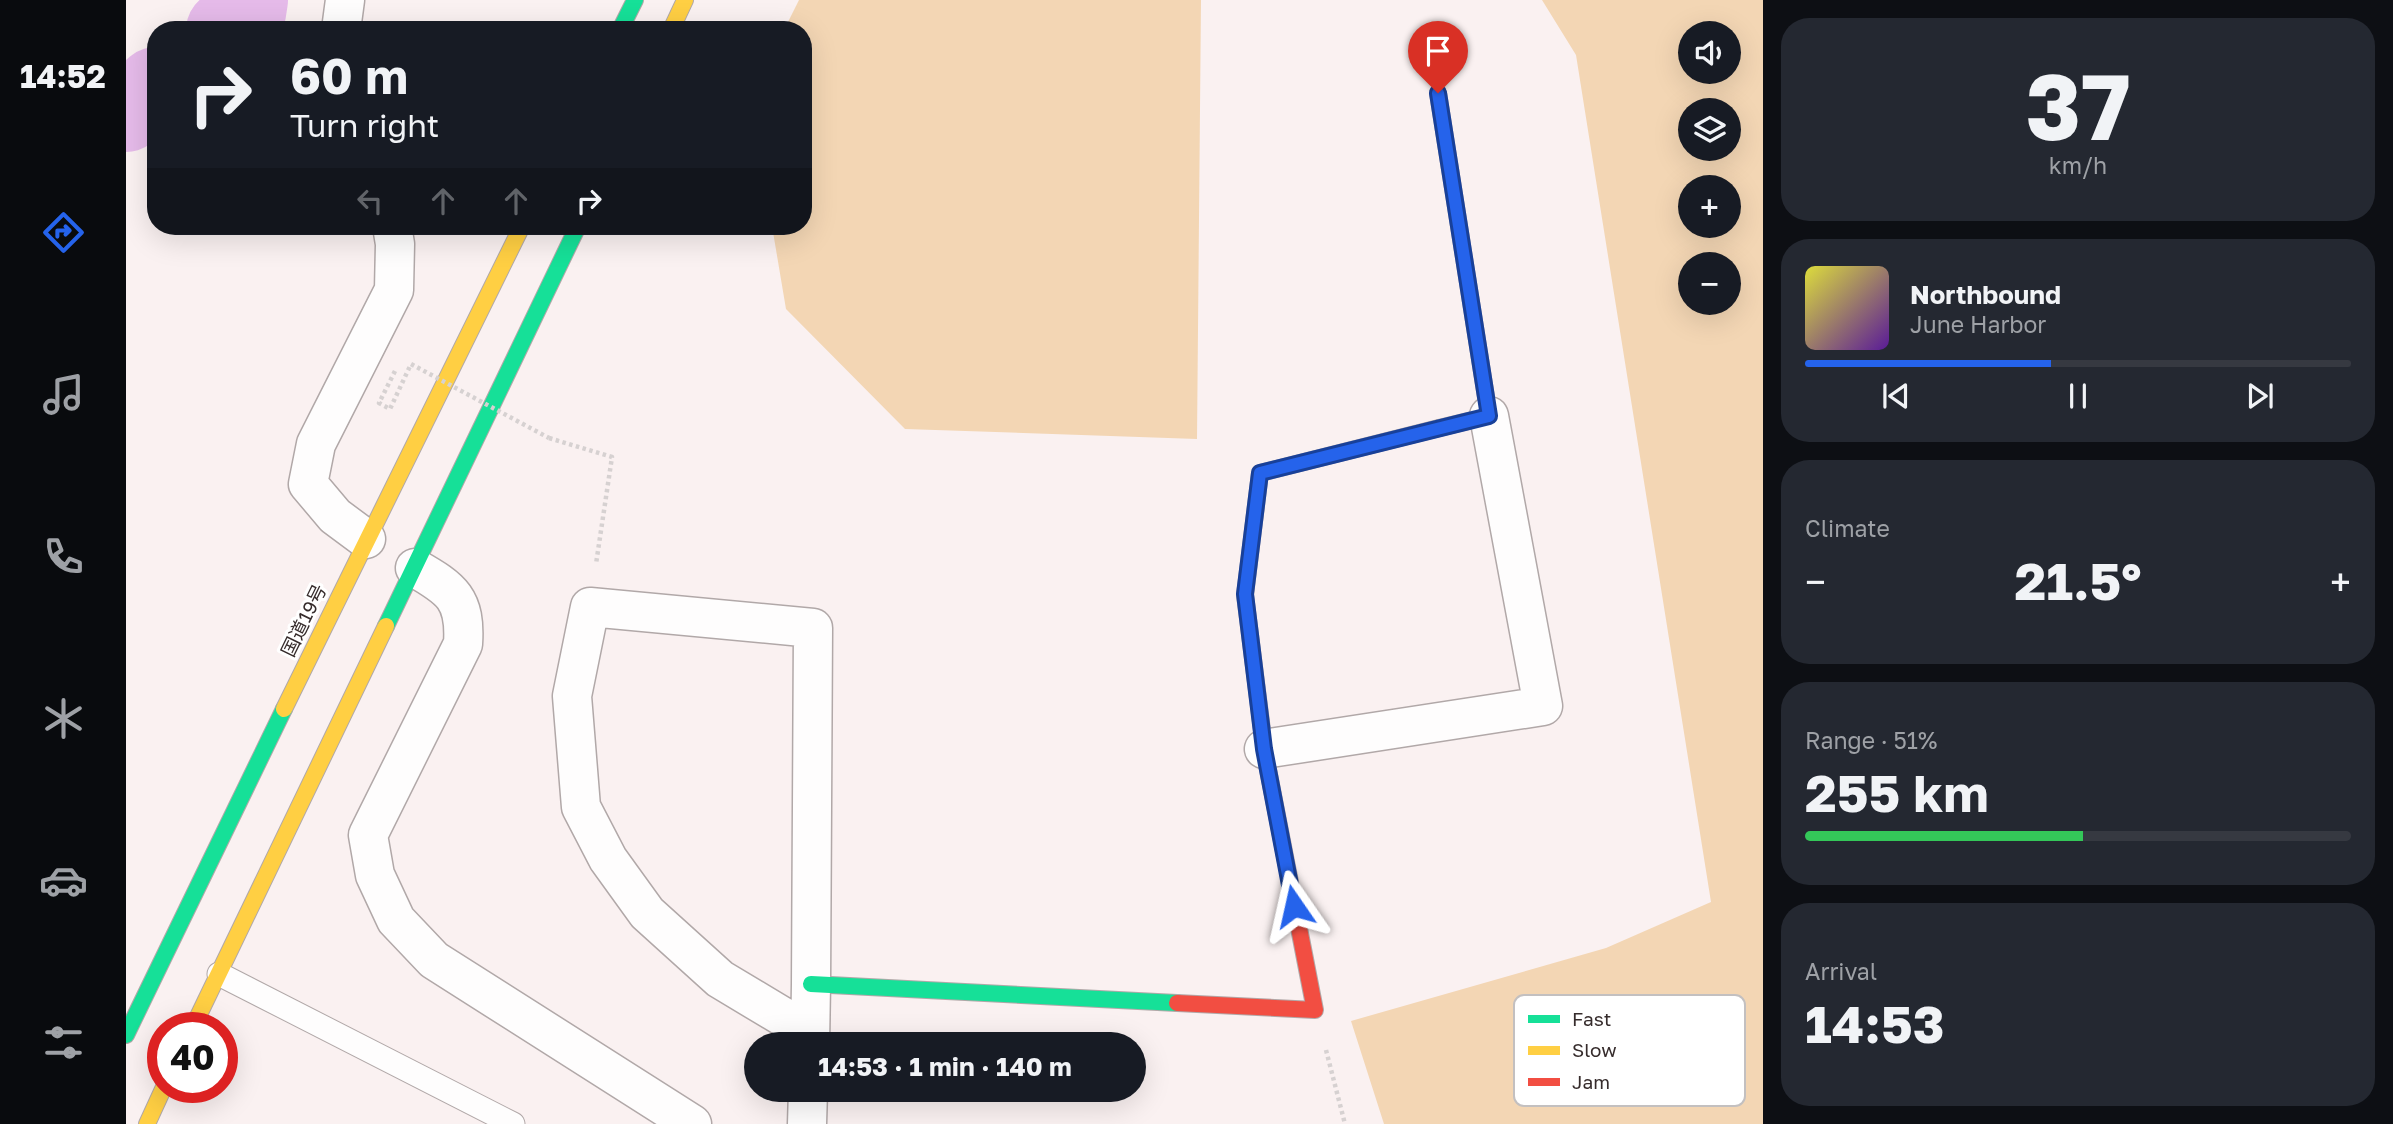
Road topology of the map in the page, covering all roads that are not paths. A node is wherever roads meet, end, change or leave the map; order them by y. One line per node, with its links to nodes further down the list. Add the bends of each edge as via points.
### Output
1 (345, 0): 4 (street)
2 (635, 0): 5 (main road)
3 (685, 0): 6 (main road)
4 (342, 21)
5 (624, 21)
6 (675, 21)
7 (1438, 93): 11 (main road)
8 (394, 235): 12 (street, via 394,290 316,444 308,484 335,516)
9 (518, 235): 12 (main road, 国道19号)
10 (574, 235): 13 (main road)
11 (1489, 416): 14 (main road, via 1260,473 1245,594); 14 (street, via 1543,706)
12 (366, 539): 20 (main road, 国道19号)
13 (415, 568): 15 (main road); 25 (street, via 454,596 464,624 463,644 368,835 375,875 396,920 434,960)
14 (1264, 749): 16 (main road, via 1315,1010)
15 (219, 974): 17 (main road); 24 (lane)
16 (811, 984): 18 (street, via 813,628 590,607 572,696 581,807 608,859 647,914 720,979); 19 (street)
17 (200, 1012)
18 (800, 1032)
19 (810, 1032)
20 (126, 1035)
21 (808, 1102): 26 (street)
22 (156, 1103): 23 (main road)
23 (146, 1124)
24 (513, 1124)
25 (692, 1124)
26 (807, 1124)

